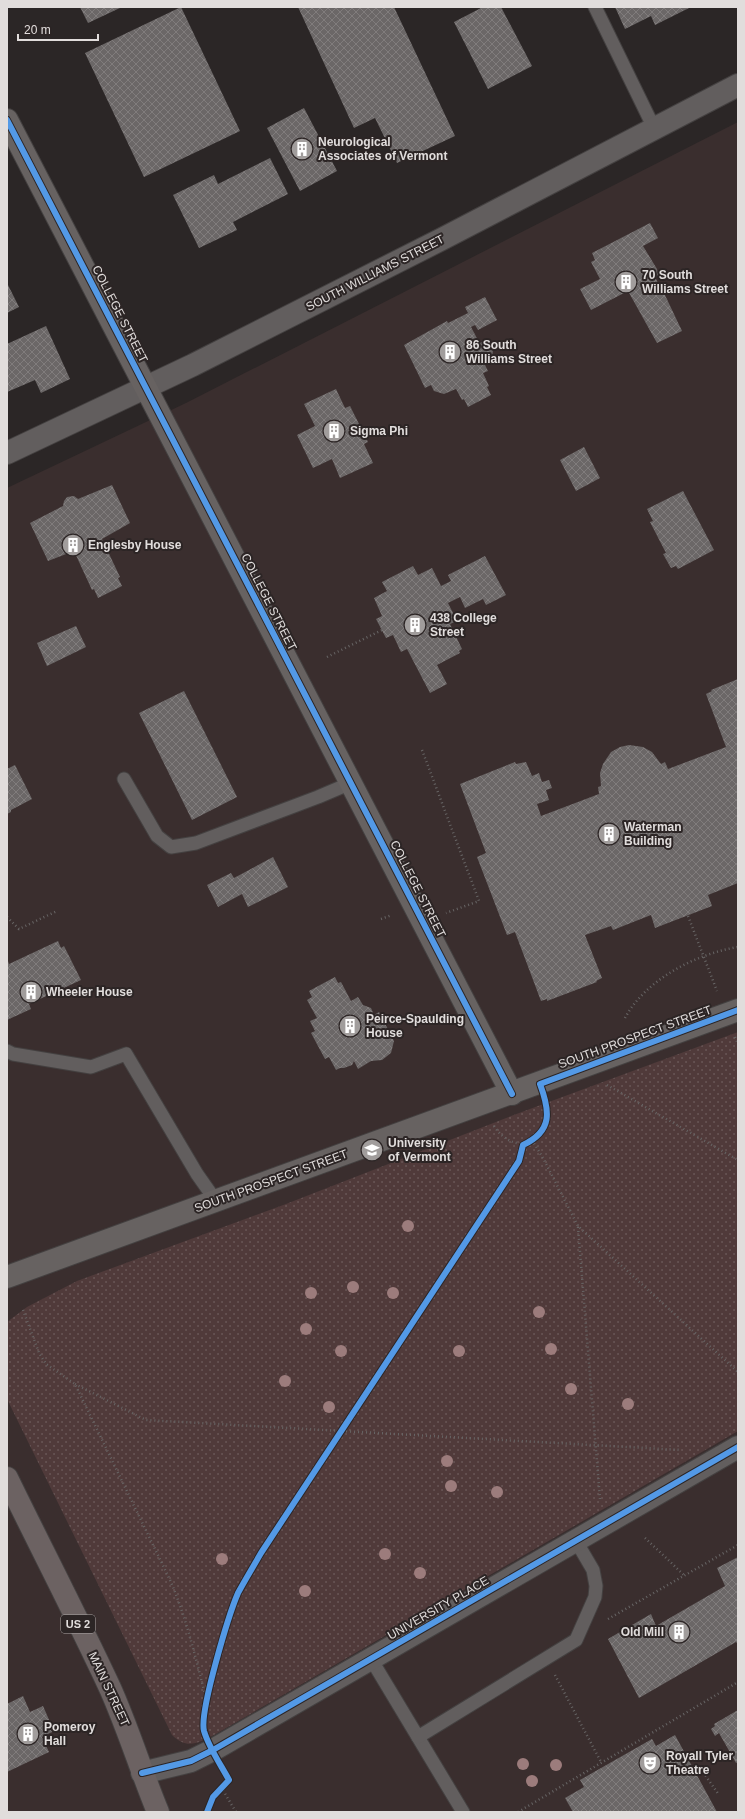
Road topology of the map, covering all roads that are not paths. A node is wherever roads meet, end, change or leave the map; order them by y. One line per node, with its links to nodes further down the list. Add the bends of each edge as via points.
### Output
1 (595, 7): 4 (lane)
2 (738, 85): 4 (street, SOUTH WILLIAMS STREET)
3 (7, 120): 5 (street, COLLEGE STREET)
4 (654, 128): 5 (street, SOUTH WILLIAMS STREET, via 442,239)
5 (146, 387): 6 (street, SOUTH WILLIAMS STREET); 8 (street, COLLEGE STREET)
6 (7, 453)
7 (124, 779): 8 (lane, via 157,836 171,847 196,843)
8 (351, 783): 11 (street, COLLEGE STREET)
9 (732, 1012): 11 (street, SOUTH PROSPECT STREET)
10 (7, 1051): 12 (lane, via 91,1067 126,1054 197,1174)
11 (512, 1094): 12 (street, SOUTH PROSPECT STREET)
12 (216, 1201): 13 (street, SOUTH PROSPECT STREET)
13 (7, 1277)
14 (738, 1447): 16 (street, UNIVERSITY PLACE)
15 (7, 1478): 19 (main road, MAIN STREET / US 2, via 110,1688 129,1732)
16 (576, 1540): 17 (street, UNIVERSITY PLACE); 18 (lane, via 595,1577 594,1597 576,1640)
17 (371, 1659): 18 (lane); 19 (street, UNIVERSITY PLACE, via 191,1761)
18 (418, 1737): 22 (lane)
19 (142, 1773): 20 (main road, MAIN STREET / US 2); 21 (main road, MAIN STREET / US 2)
20 (140, 1812)
21 (158, 1812)
22 (463, 1812)

